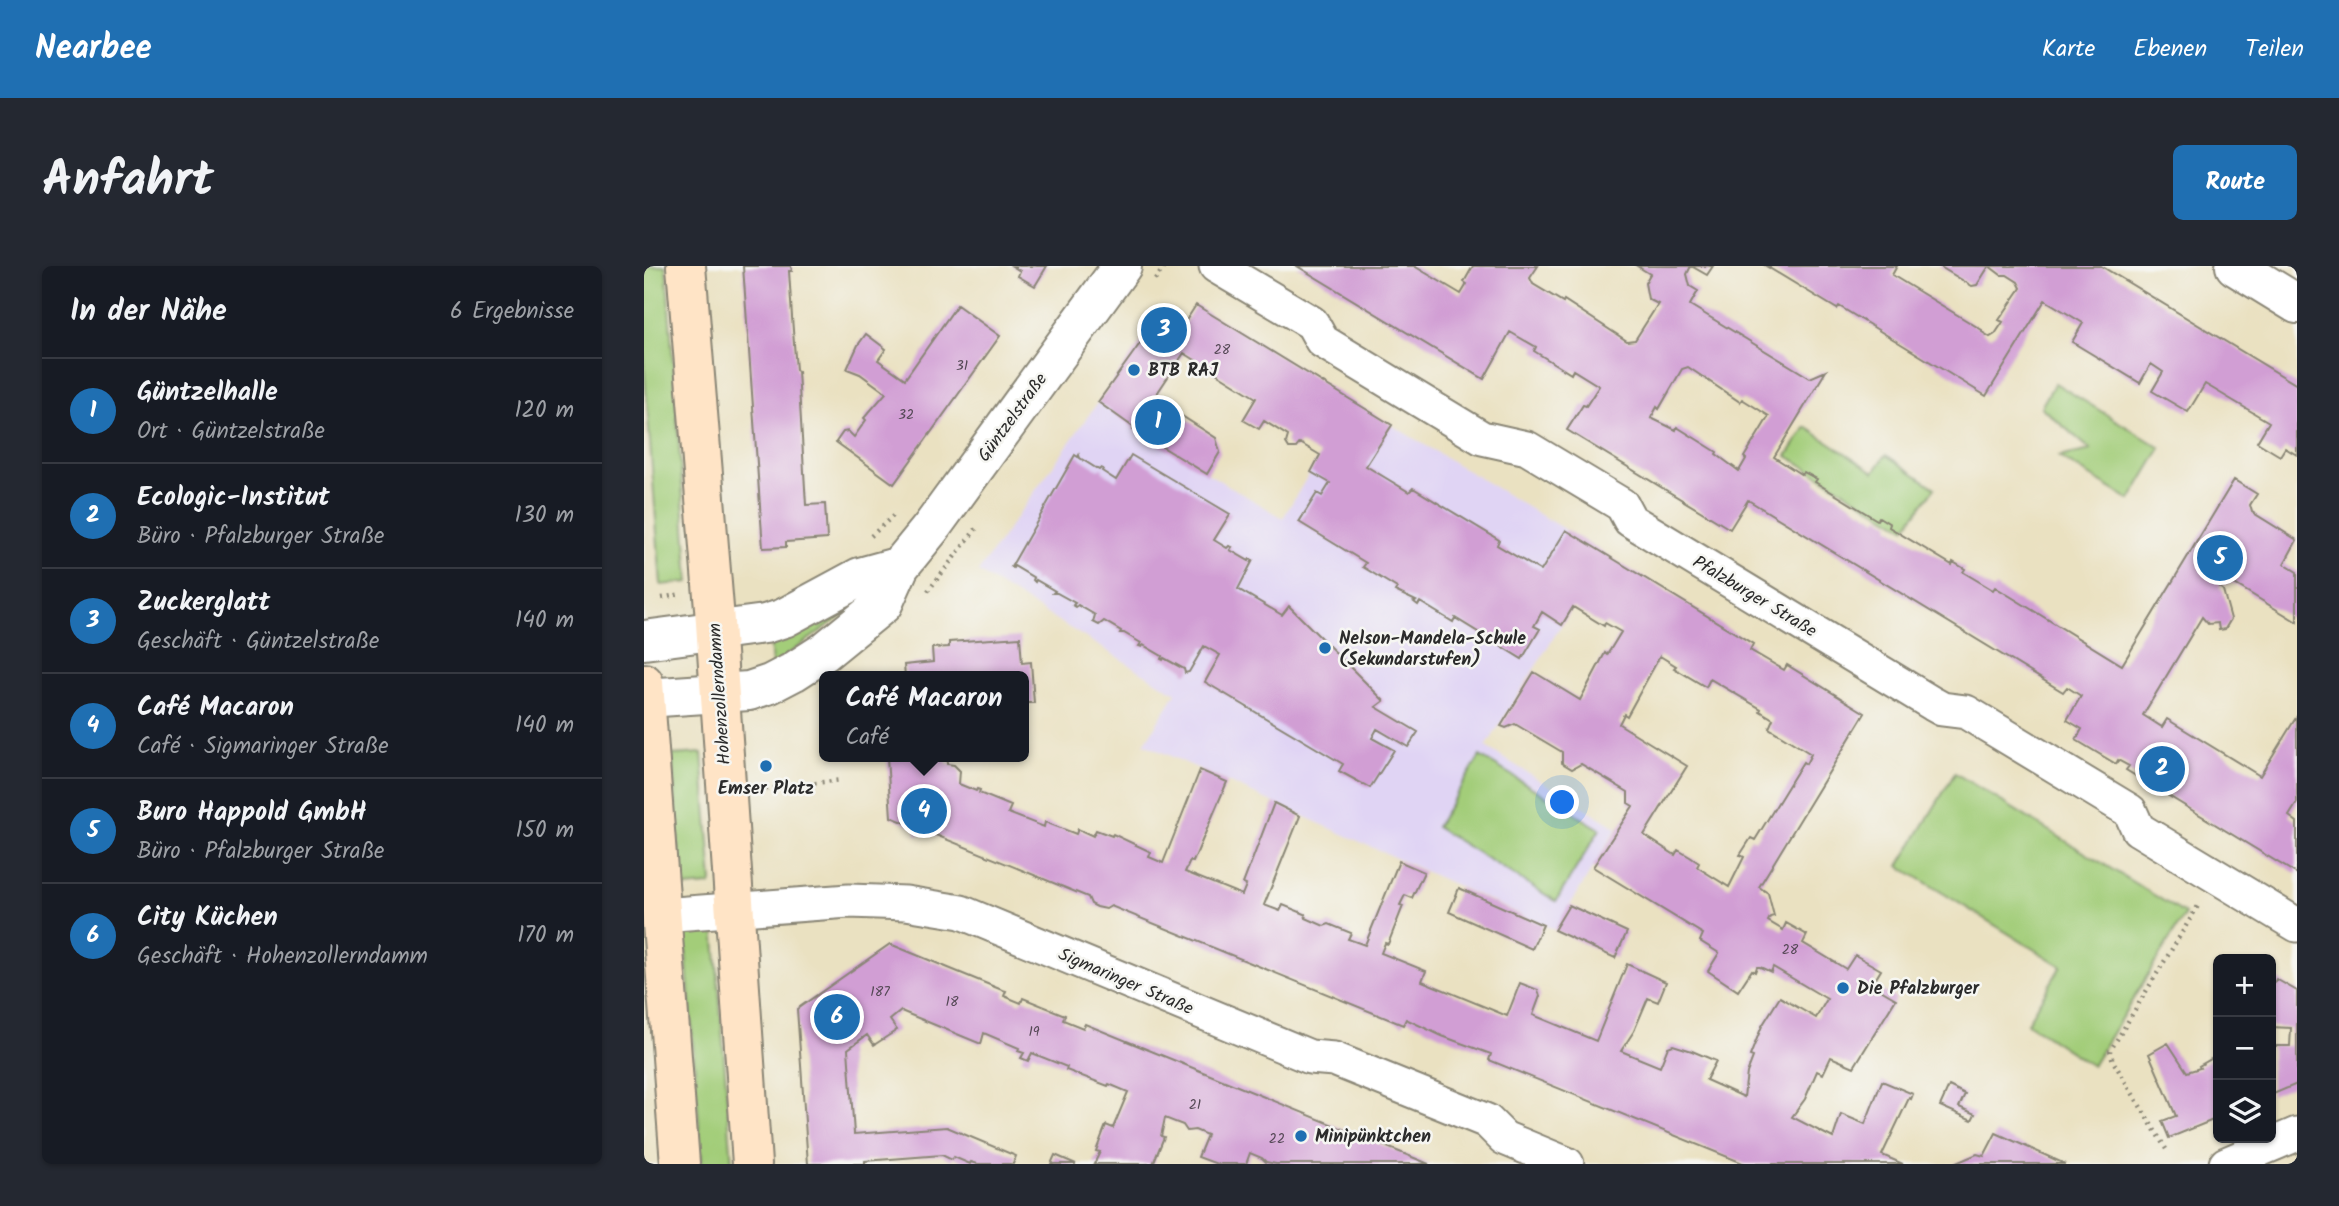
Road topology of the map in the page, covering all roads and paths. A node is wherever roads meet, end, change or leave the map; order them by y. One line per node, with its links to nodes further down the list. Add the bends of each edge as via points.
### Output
1 (686, 266): 9 (main road, Hohenzollerndamm)
2 (1122, 266): 8 (street, Güntzelstraße)
3 (1216, 266): 18 (street, Pfalzburger Straße, via 1311,323 1322,341 1482,438 1527,448 1622,505 1630,520 1933,704 1966,712 2130,811 2138,829)
4 (2235, 266): 5 (street)
5 (2297, 304)
6 (895, 514): 7 (path)
7 (864, 543)
8 (900, 566): 9 (street, via 860,578 783,618); 12 (street, Güntzelstraße, via 883,604 824,652 770,684)
9 (716, 632): 10 (street); 12 (main road, Hohenzollerndamm)
10 (644, 640)
11 (644, 693): 12 (street, Güntzelstraße); 17 (main road)
12 (719, 693): 16 (main road, Hohenzollerndamm)
13 (841, 780): 14 (path)
14 (766, 789)
15 (2198, 906): 20 (path, via 2109,1051)
16 (734, 910): 17 (street, Sigmaringer Straße); 22 (main road, Hohenzollerndamm); 23 (street, Sigmaringer Straße, via 849,901 906,903 961,912 1310,1058 1334,1059 1486,1121 1504,1138)
17 (661, 915): 21 (main road)
18 (2297, 925)
19 (2297, 1134): 24 (street)
20 (2166, 1149)
21 (680, 1164)
22 (751, 1164)
23 (1567, 1164)
24 (2226, 1164)

